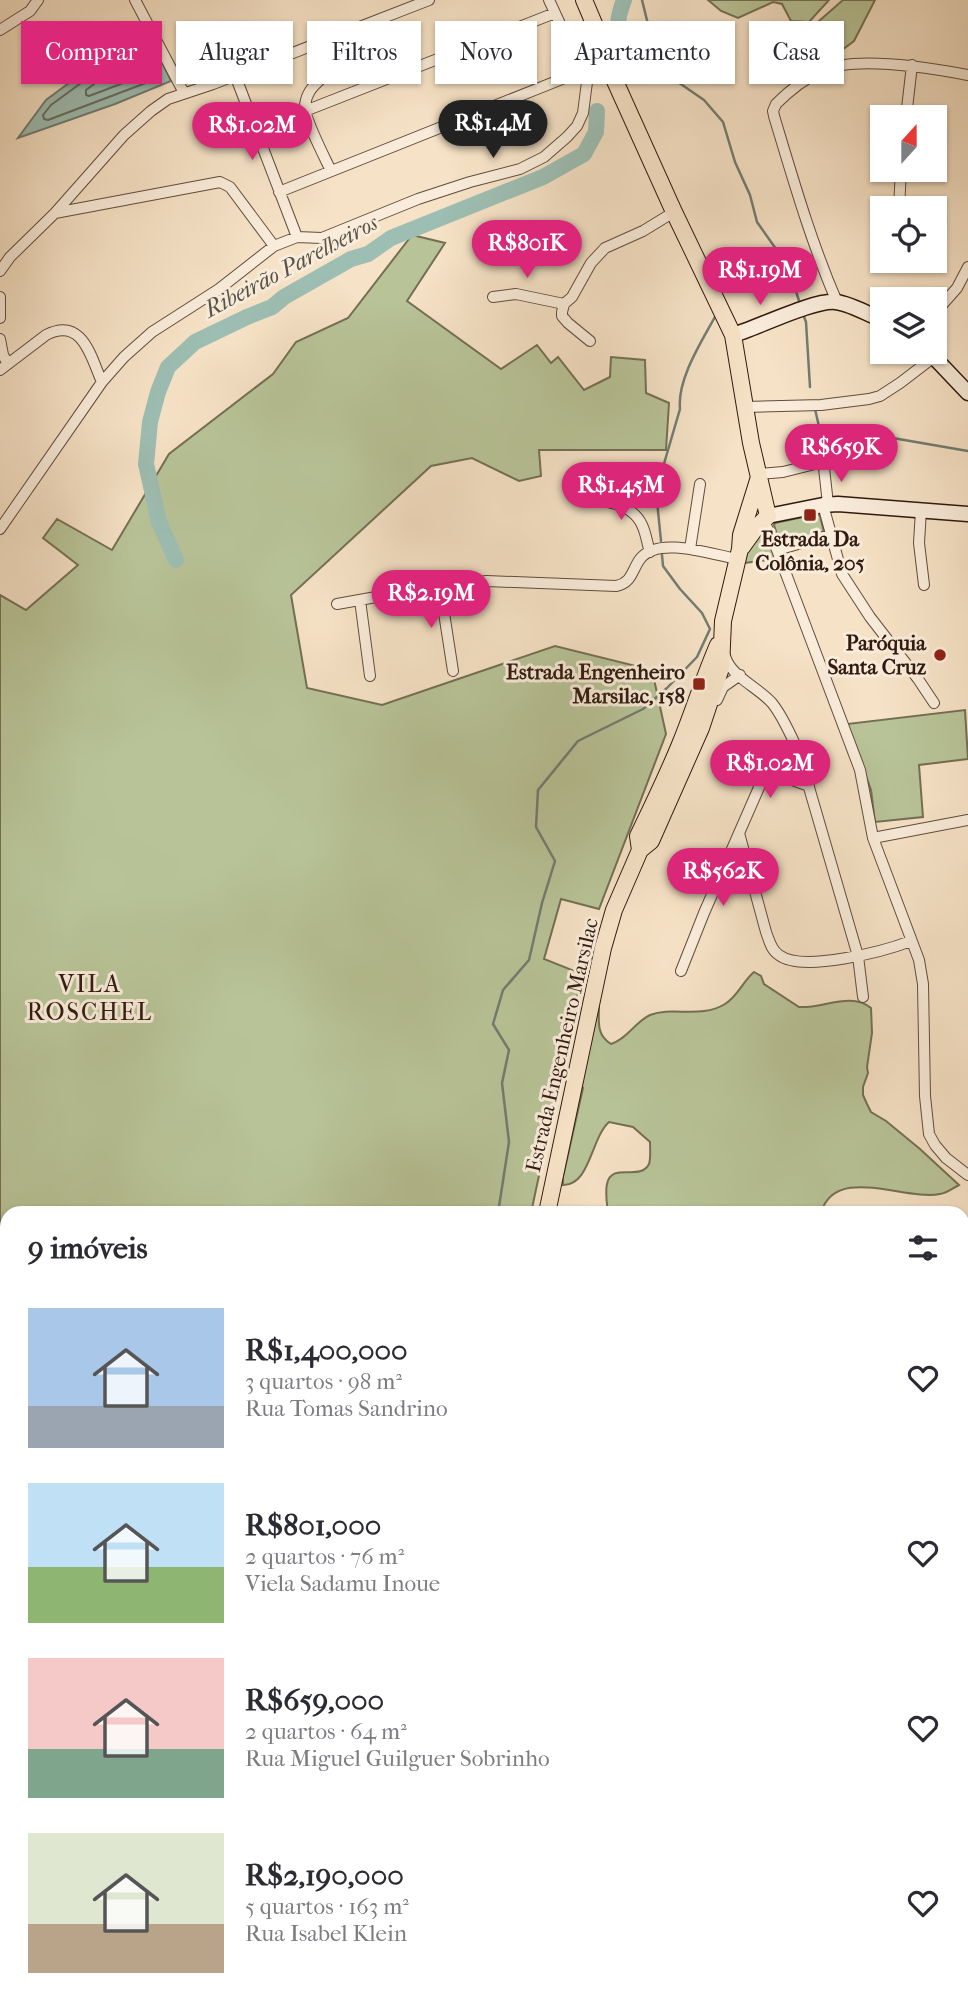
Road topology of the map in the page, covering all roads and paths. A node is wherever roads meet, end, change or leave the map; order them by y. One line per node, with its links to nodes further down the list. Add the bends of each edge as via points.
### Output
1 (38, 0): 12 (street)
2 (135, 0): 21 (street)
3 (429, 0): 8 (street)
4 (549, 0): 7 (street)
5 (574, 0): 10 (main road)
6 (584, 0): 11 (main road)
7 (555, 13): 9 (street); 23 (street)
8 (374, 21)
9 (559, 21)
10 (583, 21)
11 (593, 21)
12 (0, 30)
13 (912, 65): 14 (street); 22 (street); 35 (street, via 828,68 774,107 808,227)
14 (968, 75)
15 (551, 83): 24 (street)
16 (210, 84): 21 (street)
17 (238, 84): 25 (street)
18 (317, 84): 23 (street)
19 (587, 84): 28 (street, via 577,127 544,157 520,169 418,199 322,238)
20 (617, 84): 26 (main road)
21 (184, 93): 27 (street, via 150,111 124,135)
22 (907, 105)
23 (305, 111): 24 (street)
24 (331, 171): 25 (street)
25 (279, 192): 28 (street)
26 (674, 212): 36 (street, via 605,248); 39 (main road)
27 (55, 213): 29 (street, via 220,182 230,187); 31 (street)
28 (297, 237): 29 (street)
29 (274, 246): 45 (street, via 152,332)
30 (968, 267): 34 (street)
31 (0, 271)
32 (0, 297): 38 (street)
33 (493, 297): 36 (street, via 516,294)
34 (947, 299)
35 (837, 302): 37 (main road); 39 (main road, via 803,309)
36 (564, 304): 41 (street, via 564,319)
37 (870, 315)
38 (0, 317)
39 (733, 335): 47 (main road)
40 (0, 339): 44 (street)
41 (590, 341)
42 (921, 364): 47 (street, via 880,396 821,405)
43 (940, 364): 46 (main road)
44 (4, 367): 45 (street, via 46,335 70,332 86,343)
45 (103, 382): 55 (street)
46 (968, 393)
47 (745, 407): 48 (main road)
48 (758, 479): 51 (street, via 820,463); 54 (main road); 60 (main road, Estrada Engenheiro Marsilac)
49 (700, 484): 57 (street)
50 (584, 500): 59 (street, via 616,503 632,512 642,523)
51 (825, 505): 52 (main road); 54 (main road); 56 (street)
52 (920, 510): 53 (main road); 61 (street)
53 (968, 514)
54 (766, 519): 58 (street); 60 (main road, Estrada Engenheiro Marsilac)
55 (0, 529)
56 (830, 535): 58 (street); 68 (street, via 848,585)
57 (691, 549): 59 (street); 60 (street)
58 (777, 550): 72 (street, via 860,771)
59 (650, 552): 62 (street, via 641,558 629,580 616,586 502,580)
60 (738, 554): 67 (main road, Estrada Engenheiro Marsilac, via 723,621)
61 (924, 585)
62 (443, 586): 63 (street); 65 (street)
63 (360, 600): 64 (street); 66 (street)
64 (337, 604)
65 (453, 671)
66 (370, 676)
67 (720, 677): 69 (street, via 763,694 774,706 799,753); 78 (main road, Estrada Engenheiro Marsilac, via 651,841 638,854 614,910)
68 (933, 703)
69 (809, 786): 71 (street, via 768,773); 74 (street)
70 (968, 820): 72 (street)
71 (739, 833): 74 (street, via 775,953 802,961); 75 (street)
72 (873, 838): 73 (street)
73 (911, 941): 74 (street); 77 (street, via 923,984 929,1134 946,1158)
74 (858, 957): 76 (street)
75 (681, 971)
76 (863, 997)
77 (968, 1175)
78 (548, 1206)

